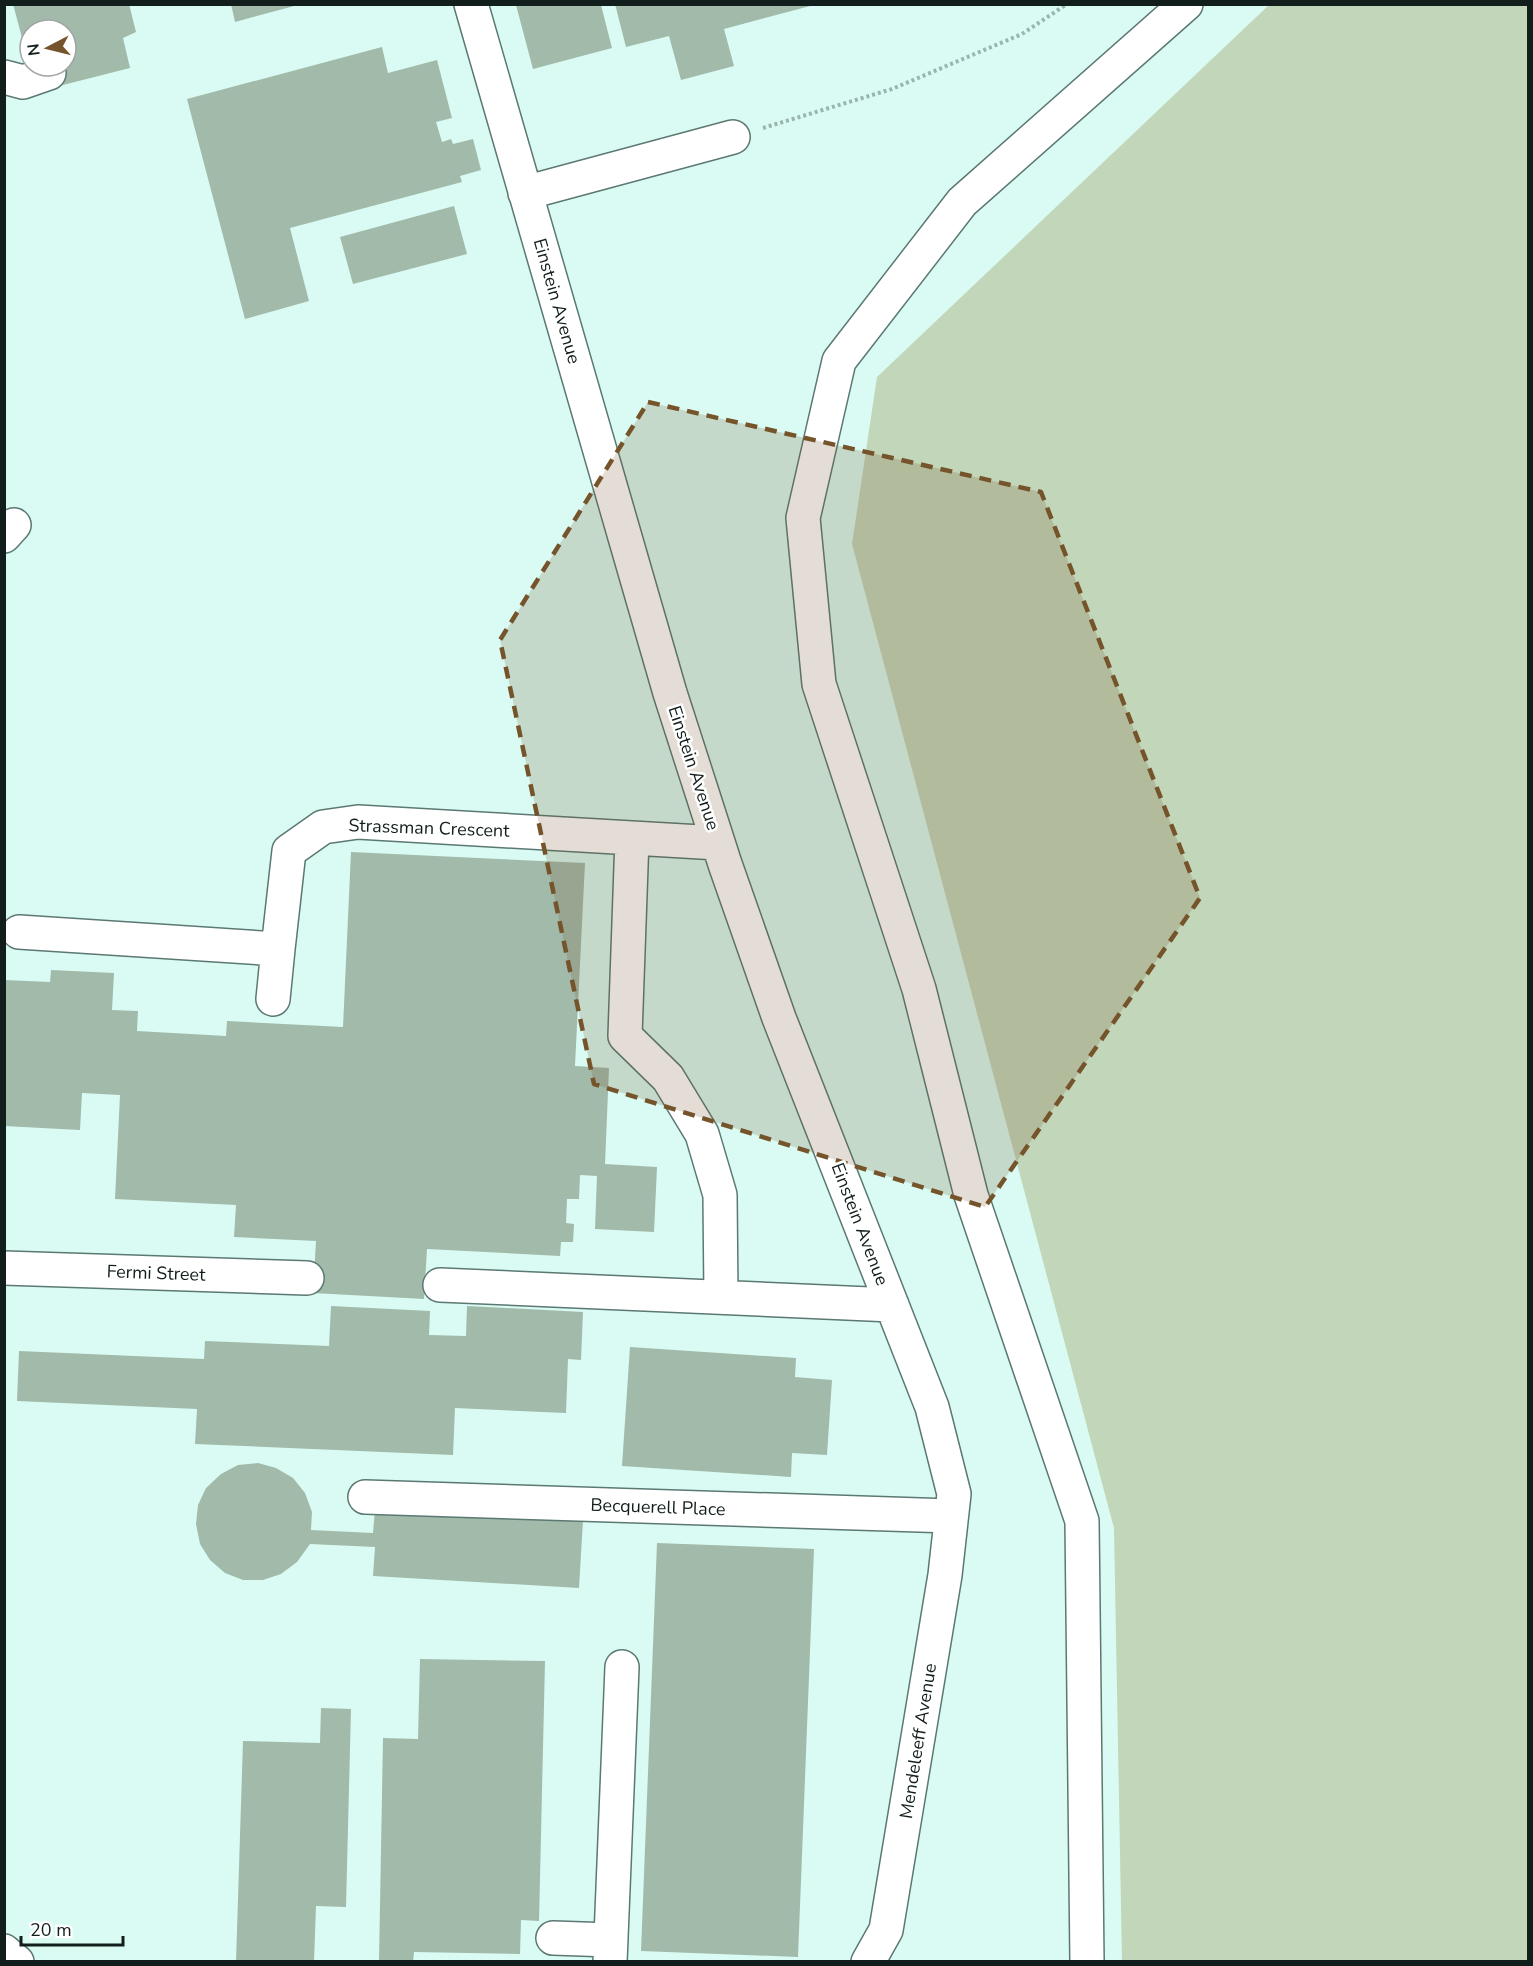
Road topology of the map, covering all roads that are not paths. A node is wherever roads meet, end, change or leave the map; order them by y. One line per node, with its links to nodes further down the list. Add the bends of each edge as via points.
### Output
1 (471, 4): 6 (lane, Einstein Avenue)
2 (1186, 4): 25 (lane, via 962,202 839,361 803,518 819,684 919,989 971,1196 1082,1521)
3 (4, 77): 4 (lane, via 22,82)
4 (34, 78)
5 (733, 137): 6 (lane)
6 (525, 193): 8 (lane, Einstein Avenue, via 670,693)
7 (632, 838): 8 (lane, Strassman Crescent); 10 (lane, Strassman Crescent, via 358,822 323,827 289,851); 15 (lane, via 625,1036 669,1078 702,1134 720,1196)
8 (718, 843): 16 (lane, Einstein Avenue, via 779,1018)
9 (20, 932): 10 (lane)
10 (279, 949): 11 (lane, Strassman Crescent)
11 (273, 999)
12 (4, 1268): 13 (lane, Fermi Street)
13 (307, 1278)
14 (440, 1285): 15 (lane)
15 (721, 1297): 16 (lane)
16 (892, 1305): 18 (lane, Einstein Avenue, via 932,1407 954,1494)
17 (365, 1497): 18 (lane, Becquerell Place)
18 (951, 1516): 24 (lane, Mendeleeff Avenue, via 943,1587 886,1930)
19 (622, 1667): 22 (lane)
20 (553, 1938): 22 (lane)
21 (4, 1951): 23 (lane)
22 (610, 1951)
23 (17, 1962)
24 (868, 1962)
25 (1087, 1962)

